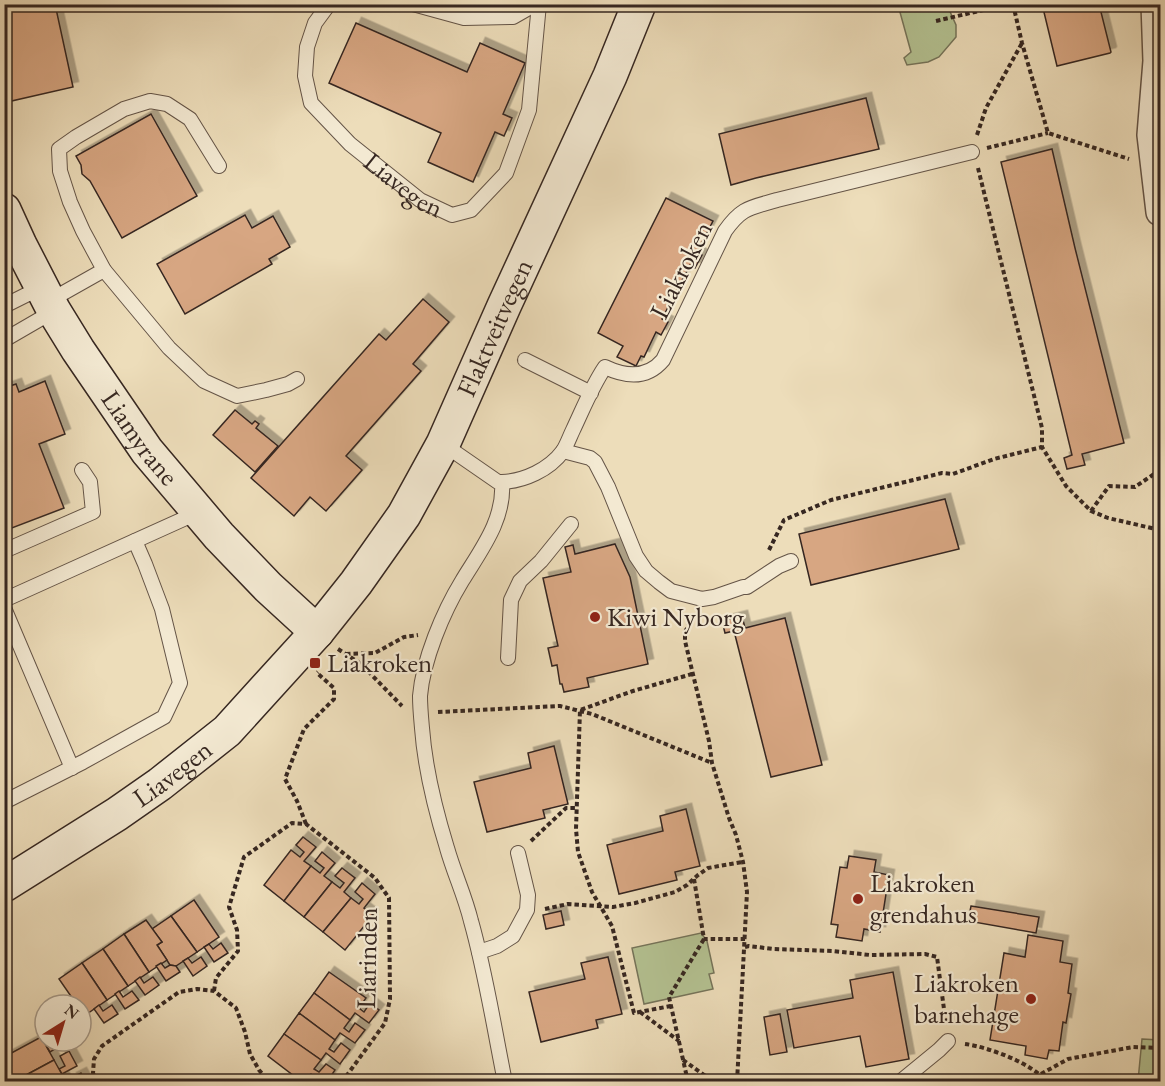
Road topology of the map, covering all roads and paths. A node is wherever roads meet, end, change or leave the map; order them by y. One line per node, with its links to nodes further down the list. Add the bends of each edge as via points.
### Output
1 (329, 4): 4 (lane, Liavegen, via 315,23 308,47 305,76 311,103 350,144 420,200 452,215 471,210 506,173 529,110)
2 (413, 4): 3 (lane, via 464,18 513,17)
3 (531, 4)
4 (540, 4)
5 (639, 4): 23 (main road, Flaktveitvegen)
6 (1011, 4): 8 (path); 9 (path)
7 (1155, 4): 11 (street)
8 (936, 21)
9 (1022, 43): 10 (path); 12 (path, via 986,108)
10 (1048, 133): 11 (path); 12 (path)
11 (1156, 149): 15 (street)
12 (972, 152): 22 (lane, Liakroken, via 777,200 740,213 725,231 663,360 650,372 629,375 605,367); 24 (path, via 1041,428)
13 (219, 166): 16 (lane, via 190,119 167,104 150,101 124,109 59,149 60,171 70,202)
14 (4, 210): 17 (main road, Liamyrane)
15 (1161, 212)
16 (104, 270): 17 (lane); 21 (lane, via 170,348 204,381 237,396)
17 (48, 300): 18 (lane); 19 (lane); 30 (main road, Liamyrane, via 147,451)
18 (4, 306)
19 (4, 340)
20 (525, 360): 22 (lane)
21 (297, 379)
22 (591, 393): 25 (lane, Liakroken)
23 (443, 444): 28 (lane); 40 (main road, Flaktveitvegen, via 404,515)
24 (1042, 447): 29 (path, via 1066,486); 36 (path, via 952,474 942,473 831,500 784,520)
25 (563, 451): 28 (lane, Liakroken, via 532,475); 37 (lane, via 595,462 646,571 670,591)
26 (82, 470): 34 (lane, via 90,482 93,512)
27 (1161, 470): 29 (path, via 1135,487 1109,486)
28 (502, 483): 41 (lane, via 500,512)
29 (1091, 511): 32 (path)
30 (199, 512): 33 (lane); 40 (main road, Liamyrane, via 266,585)
31 (571, 524): 43 (lane, via 520,581 511,600)
32 (1161, 530)
33 (135, 541): 38 (lane); 49 (lane, via 162,609 180,683 165,717)
34 (4, 551)
35 (790, 561): 36 (lane)
36 (753, 584): 37 (lane)
37 (702, 599): 45 (path, via 685,632)
38 (4, 600)
39 (4, 608): 49 (lane)
40 (317, 632): 42 (path); 56 (main road, Liavegen, via 227,731 117,814)
41 (436, 634): 42 (path, via 404,637 375,653); 46 (lane, via 424,671)
42 (345, 654): 46 (path, via 361,664 407,710)
43 (508, 658)
44 (322, 664): 52 (path, via 317,673 334,688 334,699 304,729 285,779)
45 (692, 674): 47 (path); 48 (path)
46 (420, 710): 47 (path, via 560,706); 62 (lane, via 437,814)
47 (580, 710): 48 (path); 51 (path)
48 (712, 763): 54 (path)
49 (72, 768): 50 (lane)
50 (4, 802)
51 (577, 808): 53 (path, via 566,808); 57 (path, via 578,852)
52 (306, 824): 63 (path, via 292,823 244,857 229,907 237,930 237,951 216,978); 73 (path, Liarinden, via 375,878 389,898 390,999 385,1023)
53 (518, 853): 58 (lane, via 528,895 527,910)
54 (742, 862): 55 (path, via 708,868); 60 (path, via 747,892)
55 (694, 879): 57 (path, via 675,892 624,905); 59 (path)
56 (4, 885)
57 (601, 906): 58 (path, via 568,904 541,910); 65 (path, via 612,926)
58 (513, 936): 62 (lane)
59 (704, 939): 60 (path); 64 (path, via 669,997)
60 (745, 939): 61 (path)
61 (744, 947): 67 (path, via 937,957); 77 (path)
62 (480, 952): 74 (lane)
63 (214, 991): 71 (path, via 179,992 102,1046 94,1059 93,1073); 72 (path, via 236,1008 250,1054)
64 (671, 1006): 65 (path); 66 (path)
65 (637, 1012): 66 (path)
66 (679, 1041): 69 (path)
67 (948, 1041): 70 (path, via 981,1046); 78 (lane)
68 (1161, 1048): 70 (path, via 1133,1047 1068,1059)
69 (683, 1060): 75 (path); 76 (path)
70 (1041, 1074): 79 (path)
71 (98, 1082)
72 (269, 1082)
73 (342, 1082)
74 (505, 1082)
75 (688, 1082)
76 (714, 1082)
77 (737, 1082)
78 (900, 1082)
79 (1047, 1082)

